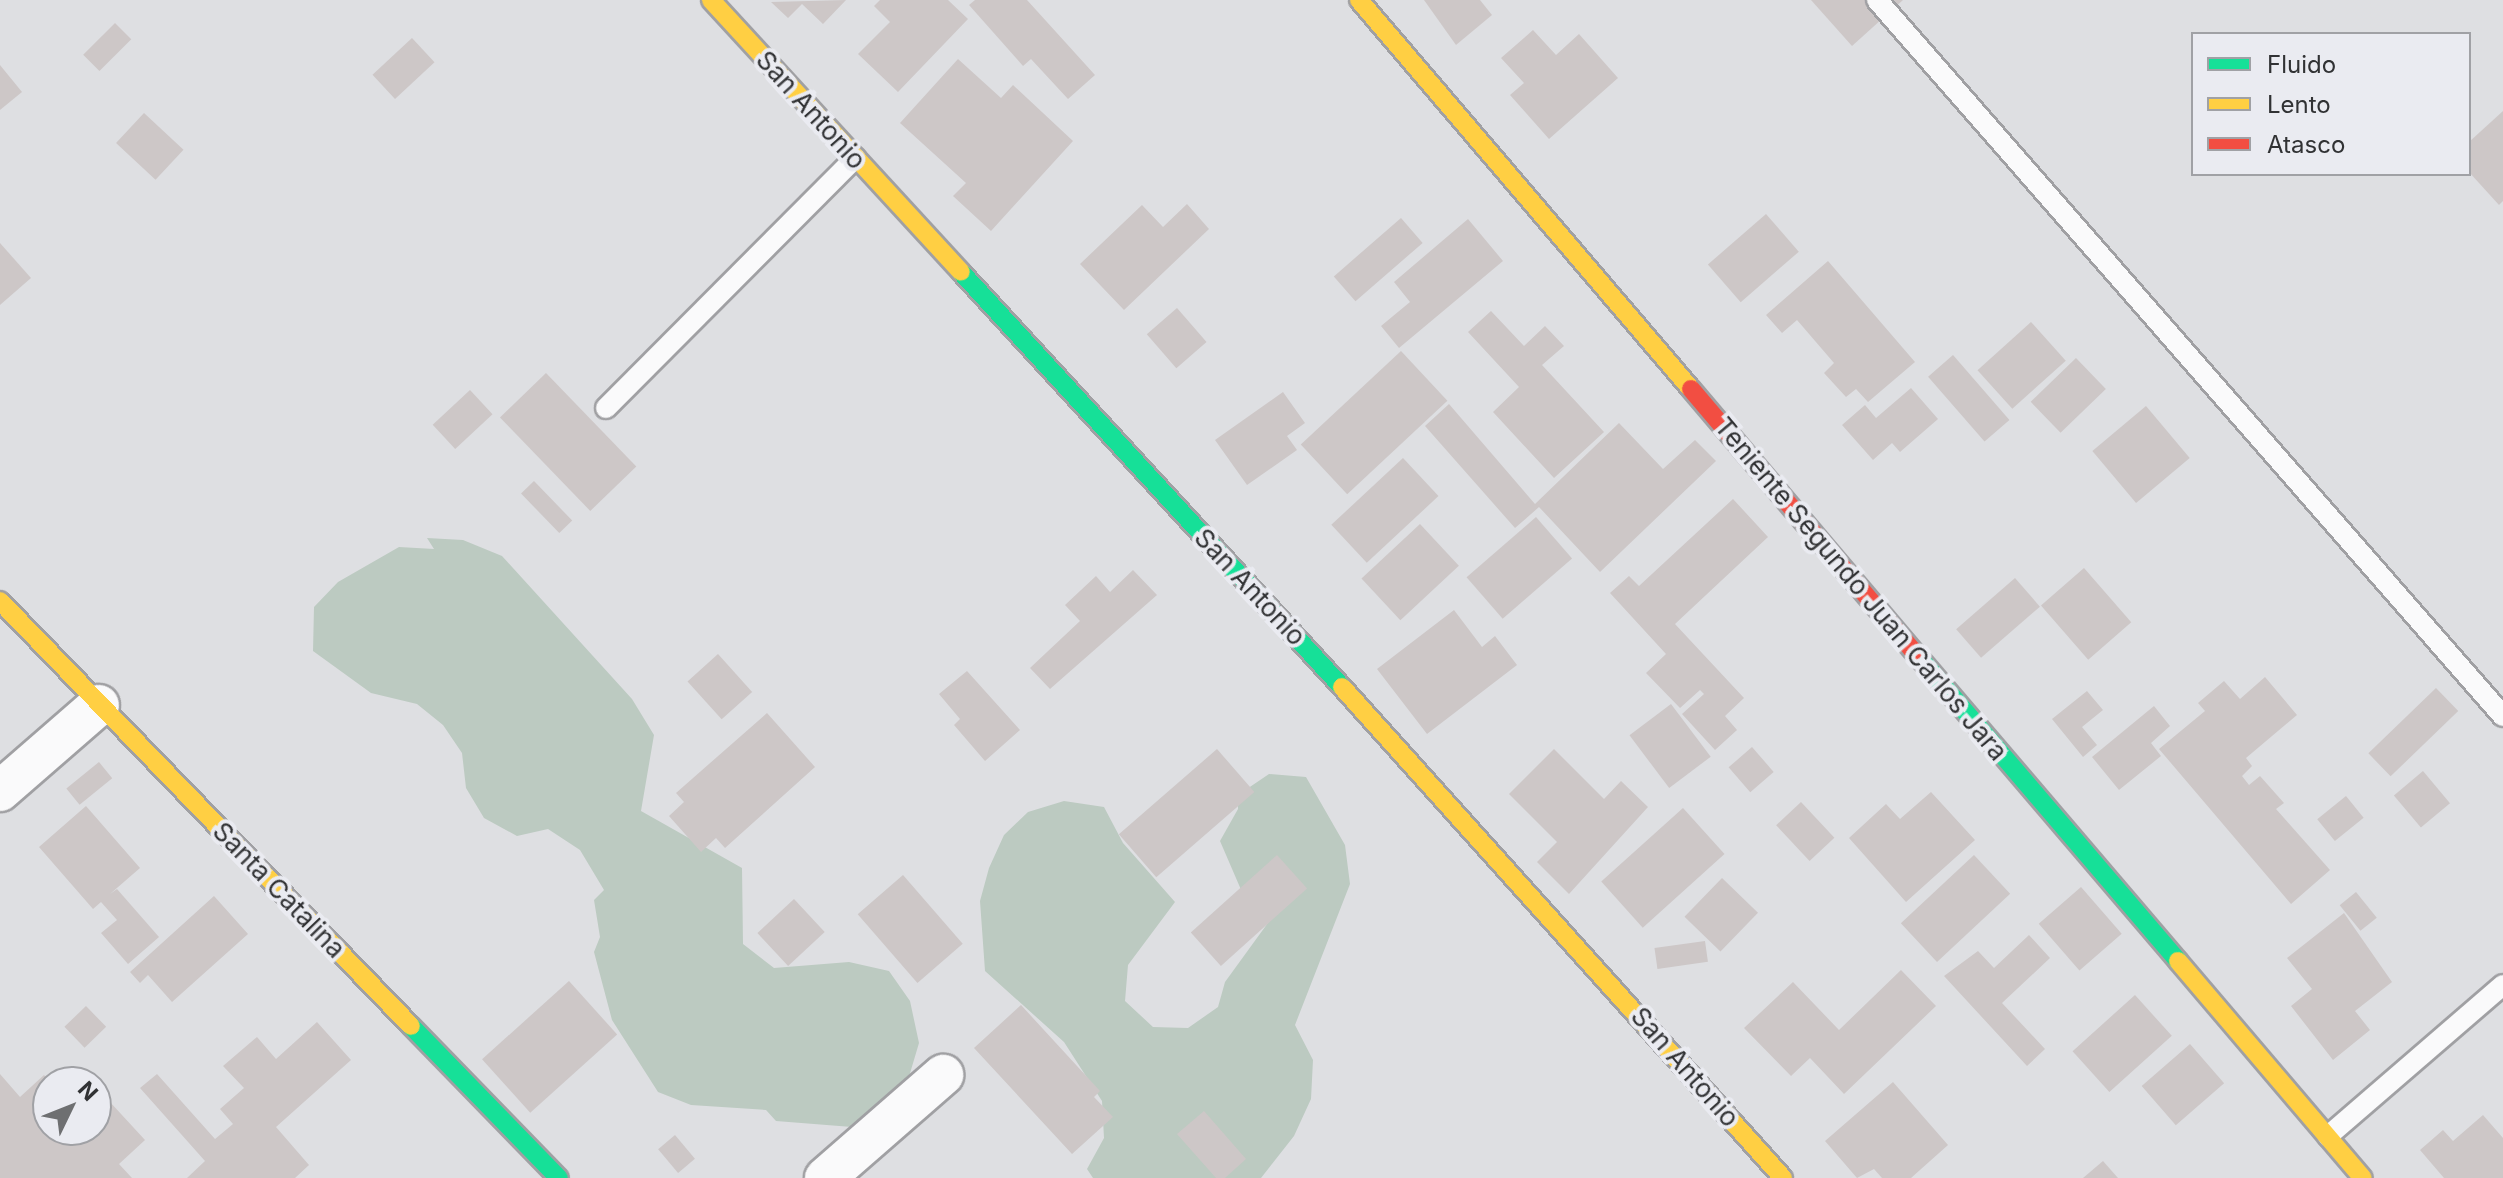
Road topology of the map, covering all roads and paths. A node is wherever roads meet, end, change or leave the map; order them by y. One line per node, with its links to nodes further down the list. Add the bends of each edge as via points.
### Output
1 (711, 0): 4 (street, San Antonio)
2 (1359, 0): 12 (street, Teniente Segundo Juan Carlos Jara)
3 (1877, 0): 8 (lane)
4 (855, 158): 5 (lane); 15 (street, San Antonio, via 1530,891)
5 (606, 408)
6 (0, 601): 7 (street, Santa Catalina)
7 (99, 705): 9 (street); 13 (street, Santa Catalina)
8 (2503, 716)
9 (0, 791)
10 (2503, 985): 12 (lane)
11 (943, 1075): 14 (street)
12 (2328, 1136): 16 (street, Teniente Segundo Juan Carlos Jara)
13 (559, 1178)
14 (825, 1178)
15 (1783, 1178)
16 (2363, 1178)

